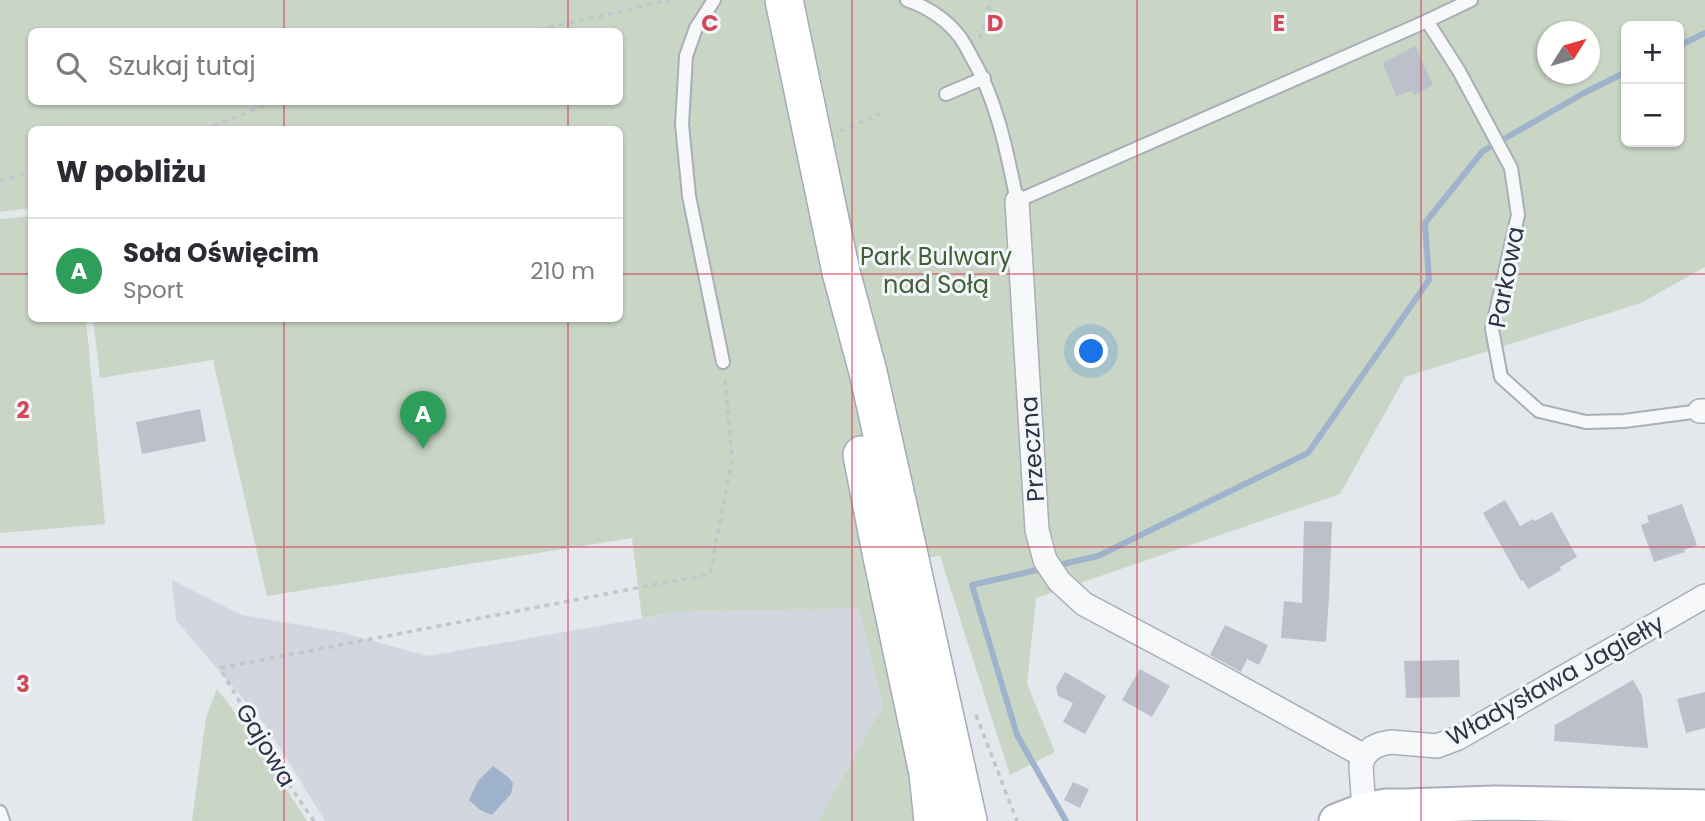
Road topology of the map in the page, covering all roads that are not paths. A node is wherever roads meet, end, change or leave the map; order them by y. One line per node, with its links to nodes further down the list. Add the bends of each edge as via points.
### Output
1 (714, 0): 9 (lane, via 696,27 685,56 682,124 690,196)
2 (784, 0): 13 (main road, via 822,133 841,272 891,470)
3 (907, 0): 6 (lane, Przeczna, via 939,17 960,37)
4 (1471, 0): 5 (lane)
5 (1427, 22): 8 (lane); 10 (lane, Parkowa, via 1511,169 1518,215 1492,329 1501,377 1539,411 1586,422)
6 (984, 78): 7 (lane); 8 (lane, Przeczna)
7 (946, 94)
8 (1017, 201): 12 (street, Przeczna, via 1037,530 1045,560 1059,582 1084,604)
9 (723, 362)
10 (1703, 411)
11 (1705, 596): 12 (street, Władysława Jagiełły, via 1458,738 1437,746 1391,742)
12 (1364, 755): 16 (street)
13 (942, 774): 18 (main road); 19 (main road); 20 (main road); 21 (main road)
14 (1705, 807): 16 (street, via 1495,803 1385,806)
15 (0, 812): 17 (lane)
16 (1350, 816)
17 (3, 821)
18 (933, 821)
19 (944, 821)
20 (968, 821)
21 (974, 821)

